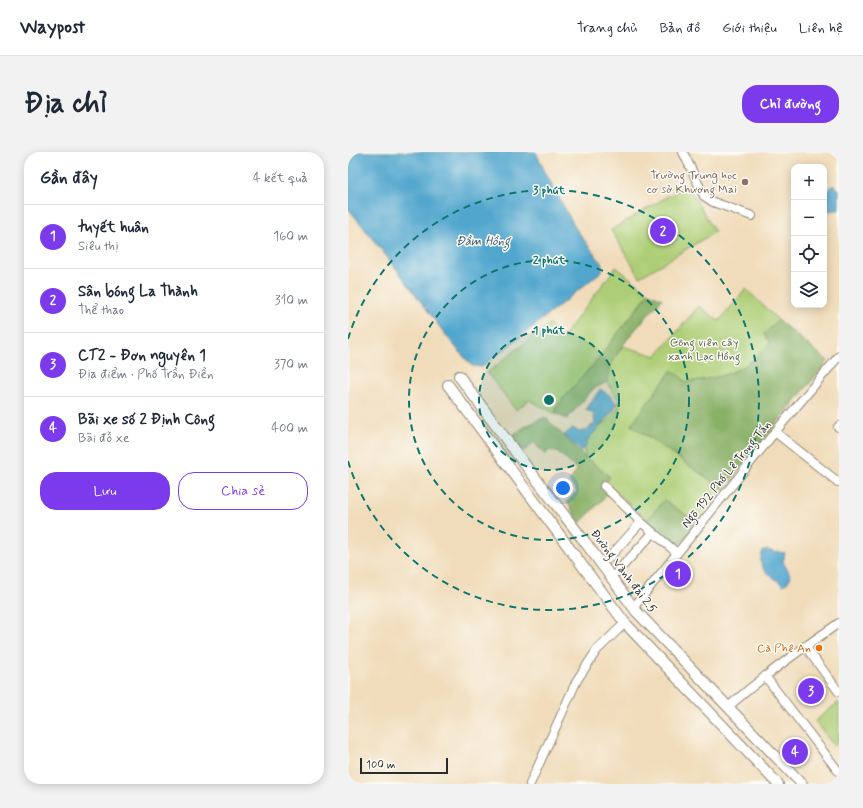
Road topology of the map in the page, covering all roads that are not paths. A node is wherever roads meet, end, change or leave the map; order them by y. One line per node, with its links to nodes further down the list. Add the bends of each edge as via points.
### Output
1 (684, 152): 2 (street, via 704,196 713,202)
2 (752, 216)
3 (839, 356): 8 (street, Ngõ 192 Phố Lê Trọng Tấn)
4 (460, 376): 6 (main road, Đường Vành đai 2.5)
5 (448, 385): 7 (main road)
6 (482, 406): 7 (main road); 13 (main road, Đường Vành đai 2.5)
7 (471, 416): 14 (main road)
8 (775, 432): 9 (street); 15 (street, Ngõ 192 Phố Lê Trọng Tấn)
9 (838, 482)
10 (604, 486): 11 (street)
11 (641, 522): 12 (street); 16 (street)
12 (653, 533): 15 (street); 17 (street)
13 (585, 542): 14 (main road); 18 (main road, Đường Vành đai 2.5)
14 (572, 552): 19 (main road)
15 (677, 553): 18 (street, Ngõ 192 Phố Lê Trọng Tấn)
16 (608, 559)
17 (617, 572)
18 (634, 608): 22 (main road, Đường Vành đai 2.5)
19 (624, 623): 23 (main road); 28 (street, via 597,650 577,680)
20 (839, 623): 21 (street)
21 (805, 646): 24 (street); 25 (street)
22 (684, 660): 23 (main road); 26 (main road, Đường Vành đai 2.5)
23 (671, 672): 29 (main road)
24 (765, 676): 26 (street); 27 (street)
25 (839, 692)
26 (728, 707): 30 (main road, Đường Vành đai 2.5)
27 (839, 772)
28 (530, 784)
29 (778, 784)
30 (802, 784)

